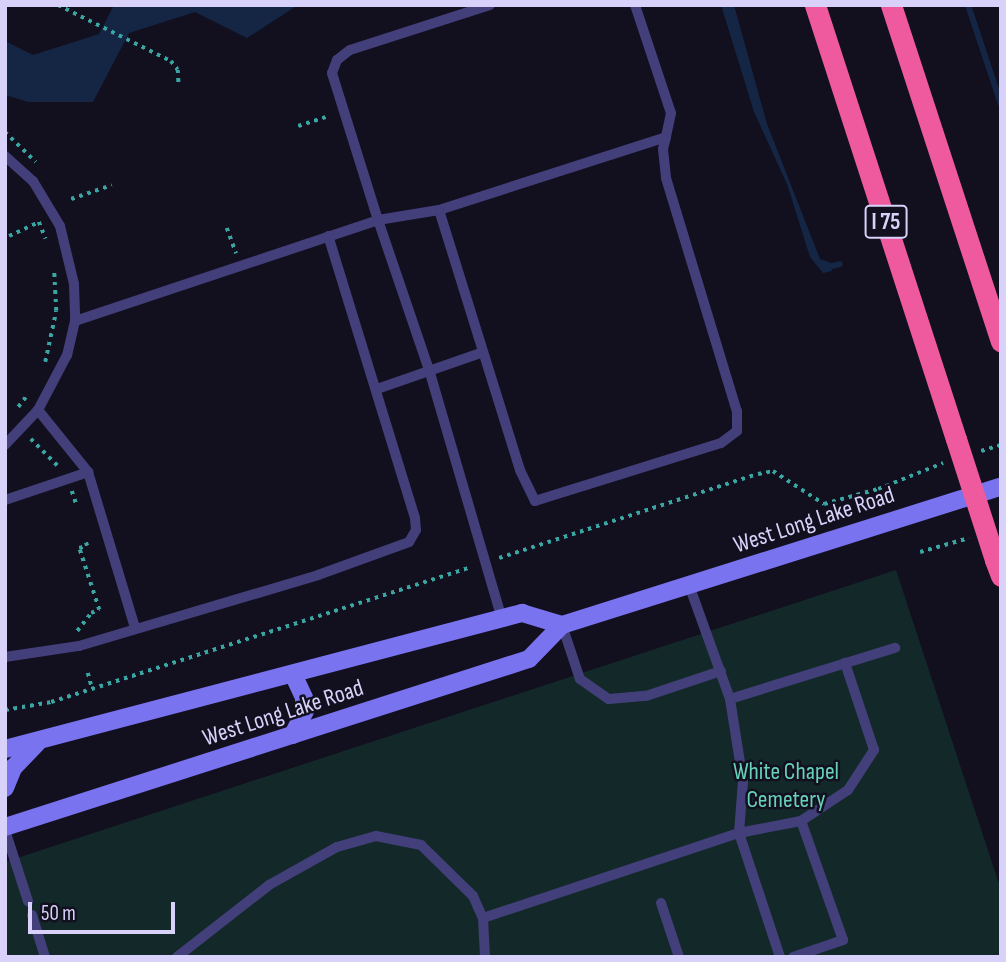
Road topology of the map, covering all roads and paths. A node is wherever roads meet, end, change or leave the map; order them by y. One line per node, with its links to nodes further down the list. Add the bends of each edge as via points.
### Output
1 (58, 5): 6 (path, via 171,61 178,69)
2 (490, 5): 16 (lane, via 350,50 337,60 332,72)
3 (635, 5): 10 (lane, via 671,113)
4 (815, 5): 35 (highway, I 75)
5 (891, 5): 24 (highway)
6 (179, 86)
7 (335, 114): 8 (path)
8 (298, 126)
9 (5, 132): 12 (path)
10 (666, 137): 15 (lane); 25 (lane, via 666,178 737,411 737,431 721,443 535,501 520,470)
11 (5, 156): 23 (lane, via 33,181 60,226 75,284)
12 (40, 166)
13 (112, 185): 14 (path)
14 (71, 199)
15 (439, 211): 16 (lane); 25 (lane)
16 (378, 220): 19 (lane); 27 (lane)
17 (228, 228): 21 (path)
18 (9, 236): 20 (path, via 38,222)
19 (328, 236): 23 (lane); 28 (lane)
20 (49, 249)
21 (237, 255)
22 (52, 261): 26 (path, via 56,311)
23 (75, 321): 31 (lane, via 67,355)
24 (1001, 341)
25 (483, 352): 27 (lane)
26 (40, 372)
27 (430, 373): 28 (lane); 46 (lane)
28 (377, 389): 51 (lane, via 415,518 416,530 409,542 318,575)
29 (29, 391): 30 (path)
30 (17, 409)
31 (38, 410): 33 (lane); 38 (lane)
32 (31, 439): 37 (path)
33 (5, 445)
34 (1001, 445): 36 (path)
35 (954, 450): 46 (path, via 878,489 824,504 773,471 758,474); 47 (highway, I 75, bridge)
36 (976, 453)
37 (59, 468)
38 (88, 472): 41 (lane); 51 (lane)
39 (1001, 487): 48 (main road, West Long Lake Road)
40 (72, 489): 42 (path)
41 (5, 500)
42 (76, 503)
43 (975, 536): 45 (path)
44 (85, 541): 52 (path, via 87,546 79,548 99,610 91,613)
45 (920, 552)
46 (487, 562): 49 (lane); 59 (path)
47 (998, 568)
48 (689, 585): 50 (main road, West Long Lake Road); 56 (lane)
49 (502, 618): 50 (main road, West Long Lake Road, via 522,614); 58 (main road, West Long Lake Road)
50 (562, 625): 56 (lane, via 580,680 609,699 646,696); 62 (main road, West Long Lake Road, via 529,659)
51 (135, 628): 54 (lane, via 79,646)
52 (76, 636)
53 (895, 648): 55 (lane)
54 (5, 657)
55 (845, 663): 60 (lane); 66 (lane, via 874,750 848,790)
56 (721, 671): 60 (lane)
57 (88, 673): 59 (path)
58 (293, 674): 62 (main road, via 305,711); 63 (main road, West Long Lake Road)
59 (92, 688): 61 (path, via 51,702)
60 (730, 699): 68 (lane, via 743,781)
61 (5, 710)
62 (293, 735): 67 (main road, West Long Lake Road)
63 (42, 739): 64 (main road, West Long Lake Road); 65 (main road, via 25,752)
64 (5, 749)
65 (5, 788)
66 (801, 821): 68 (lane); 78 (lane, via 842,940)
67 (5, 829): 69 (lane)
68 (739, 833): 72 (lane); 77 (lane)
69 (28, 901)
70 (661, 903): 76 (lane)
71 (32, 915): 73 (lane)
72 (483, 918): 74 (lane, via 473,897 421,845 376,836 337,847 269,885); 75 (lane)
73 (45, 957)
74 (177, 957)
75 (485, 957)
76 (679, 957)
77 (780, 957)
78 (793, 957)

